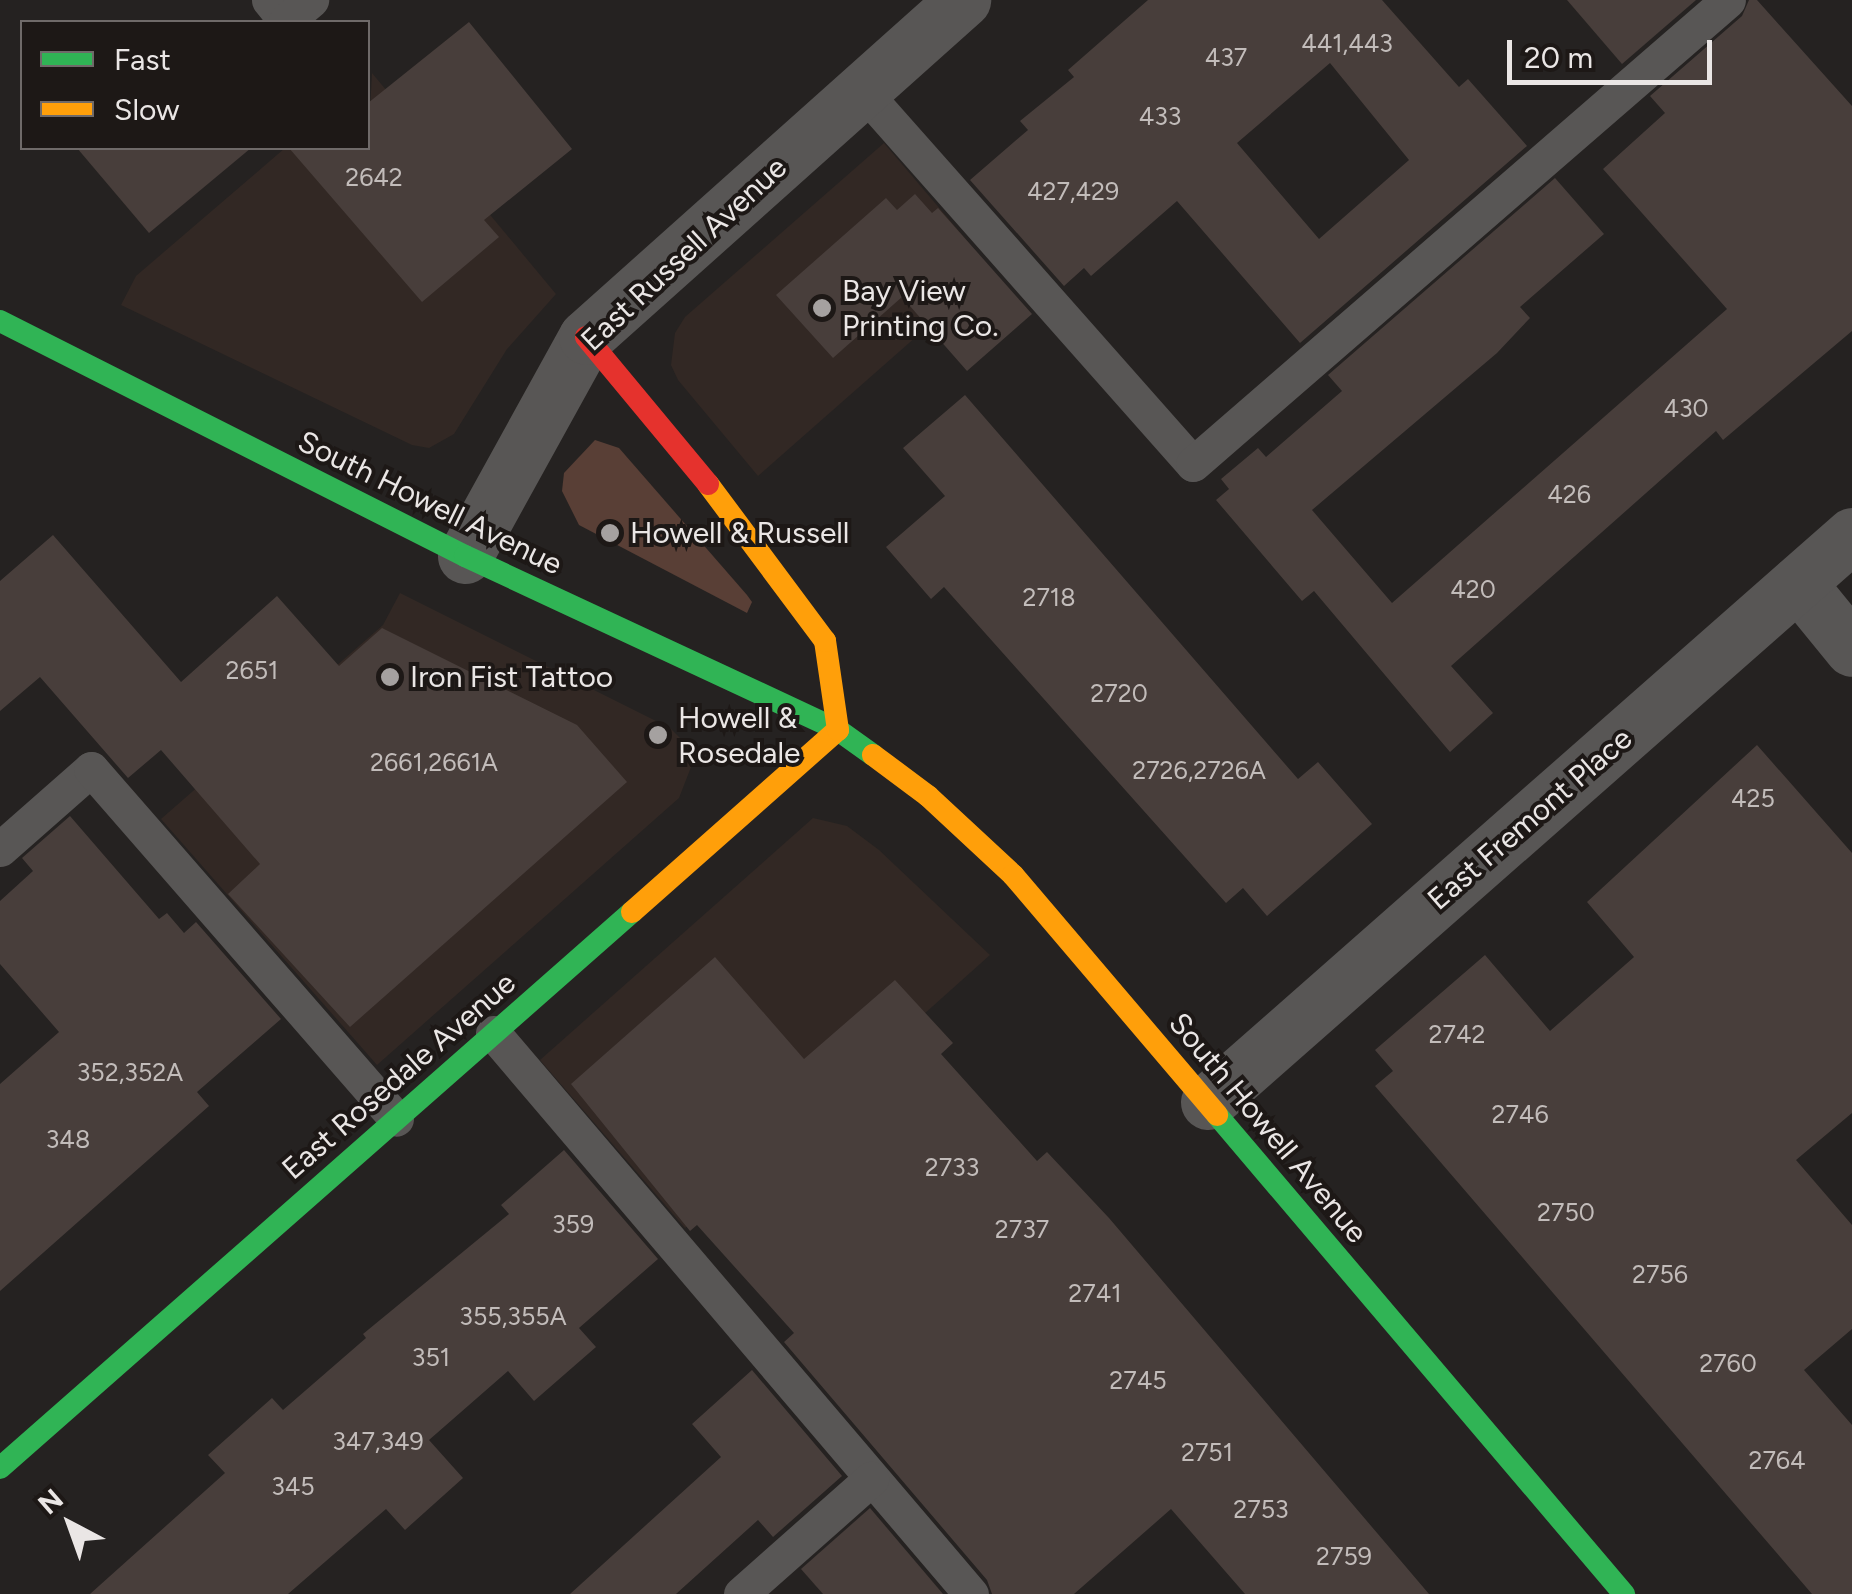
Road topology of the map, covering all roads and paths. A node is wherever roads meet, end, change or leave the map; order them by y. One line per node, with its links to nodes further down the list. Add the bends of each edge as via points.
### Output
1 (269, 0): 5 (lane)
2 (312, 0): 6 (lane)
3 (963, 0): 7 (street, East Russell Avenue)
4 (1728, 0): 7 (lane, via 1193,464)
5 (285, 20)
6 (287, 20)
7 (862, 90): 9 (street, East Russell Avenue)
8 (0, 321): 11 (street, South Howell Avenue)
9 (586, 337): 11 (street, East Russell Avenue); 14 (street, via 765,552 825,641)
10 (1852, 535): 12 (street, East Fremont Place)
11 (465, 556): 14 (street, South Howell Avenue)
12 (1798, 584): 13 (street); 17 (street, East Fremont Place)
13 (1852, 649)
14 (838, 730): 16 (street, East Rosedale Avenue); 17 (street, South Howell Avenue, via 928,796 1013,875)
15 (0, 848): 18 (lane, via 91,768)
16 (493, 1033): 18 (street, East Rosedale Avenue); 20 (lane)
17 (1208, 1102): 23 (street, South Howell Avenue)
18 (396, 1119): 19 (street, East Rosedale Avenue)
19 (0, 1468)
20 (871, 1479): 21 (lane); 22 (lane)
21 (741, 1594)
22 (971, 1594)
23 (1624, 1594)

